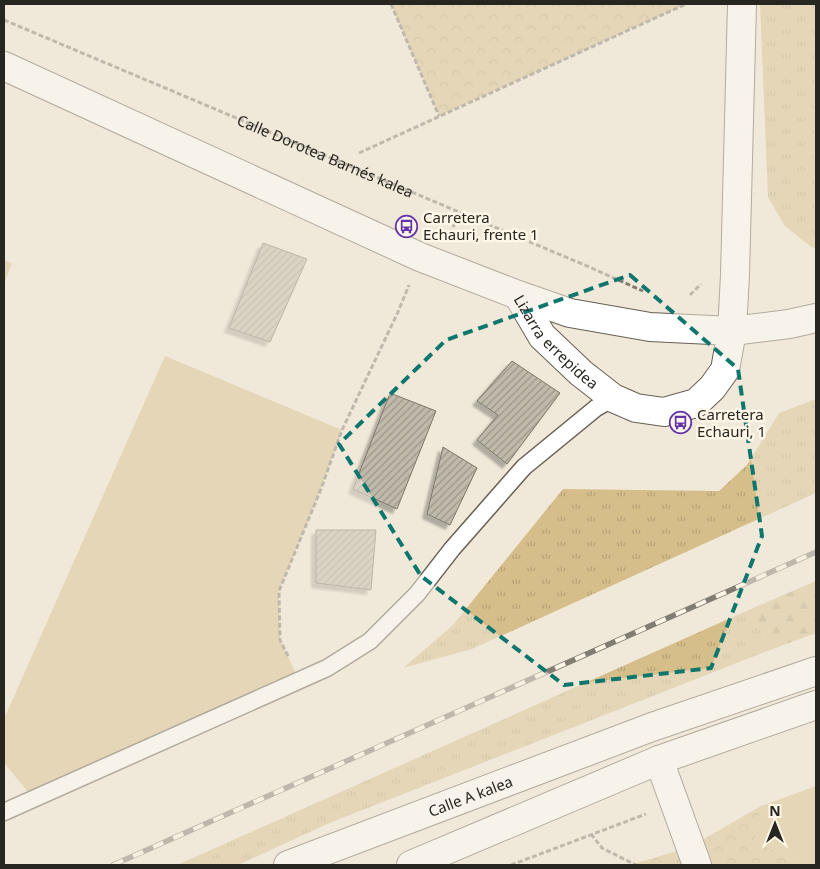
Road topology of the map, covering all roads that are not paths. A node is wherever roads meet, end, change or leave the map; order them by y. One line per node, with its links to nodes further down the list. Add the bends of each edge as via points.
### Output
1 (742, 4): 5 (street, Lizarra errepidea)
2 (5, 71): 3 (street, via 420,257)
3 (518, 295): 5 (street, Lizarra errepidea, via 570,313 650,327); 6 (street, Lizarra errepidea, via 542,336)
4 (816, 318): 5 (street, Lizarra errepidea)
5 (732, 331): 6 (street, Lizarra errepidea, via 725,370 696,403 664,412 636,408)
6 (613, 398): 10 (lane, via 596,408 524,467 417,594 370,641 327,668)
7 (816, 671): 11 (street, Calle A kalea, via 652,727)
8 (816, 705): 9 (street)
9 (659, 760): 12 (street); 13 (street)
10 (4, 812)
11 (288, 865)
12 (412, 865)
13 (696, 865)

